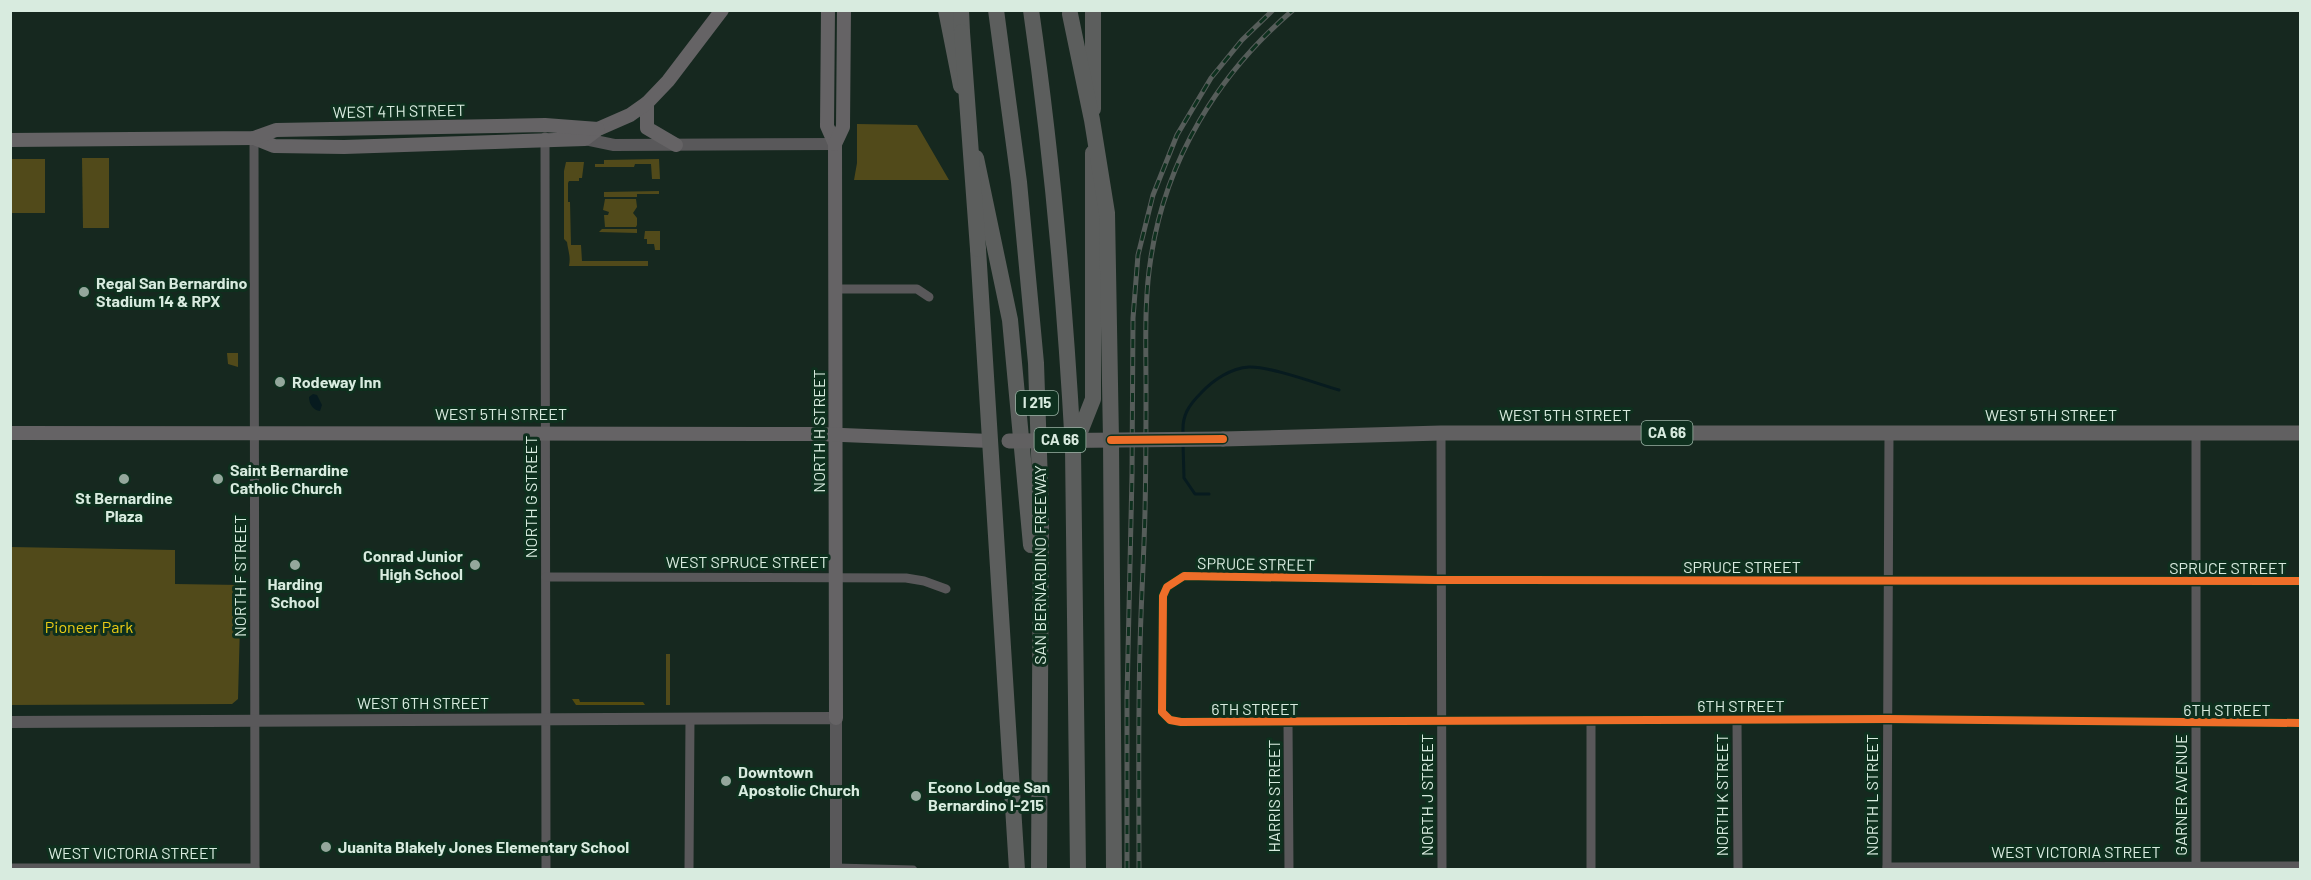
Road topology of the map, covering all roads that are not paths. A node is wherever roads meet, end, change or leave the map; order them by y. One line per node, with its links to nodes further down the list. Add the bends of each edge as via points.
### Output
1 (722, 10): 10 (main road)
2 (828, 10): 17 (main road, NORTH H STREET, via 827,126)
3 (844, 10): 17 (main road, NORTH H STREET, via 843,127)
4 (946, 10): 39 (highway, via 1010,320)
5 (961, 10): 30 (highway, bridge)
6 (996, 10): 39 (highway, SAN BERNARDINO FREEWAY / I 215, via 1019,182 1036,363)
7 (1031, 10): 31 (highway, SAN BERNARDINO FREEWAY / I 215, via 1049,151)
8 (1093, 10): 31 (highway, via 1093,399)
9 (1069, 12): 29 (highway, bridge, via 1107,213)
10 (647, 103): 12 (main road); 18 (main road, via 647,128)
11 (545, 125): 12 (main road, WEST 4TH STREET); 13 (main road, WEST 4TH STREET, via 276,130); 16 (street, NORTH G STREET)
12 (598, 129): 14 (main road)
13 (255, 138): 15 (main road, WEST 4TH STREET); 16 (main road, WEST 4TH STREET, via 274,146 297,147); 21 (street, NORTH F STREET)
14 (585, 139): 16 (main road, WEST 4TH STREET); 18 (street, via 614,145)
15 (10, 140)
16 (545, 141): 22 (street, NORTH G STREET)
17 (835, 144): 18 (street); 19 (main road, NORTH H STREET)
18 (676, 145)
19 (836, 289): 20 (street, via 917,289); 28 (main road, NORTH H STREET)
20 (929, 297)
21 (255, 432): 22 (main road, WEST 5TH STREET); 23 (main road, WEST 5TH STREET); 44 (street, NORTH F STREET)
22 (546, 432): 28 (main road, WEST 5TH STREET); 32 (street, NORTH G STREET)
23 (10, 433)
24 (1441, 433): 25 (main road, WEST 5TH STREET / CA 66); 29 (main road, WEST 5TH STREET / CA 66, bridge); 34 (street, NORTH J STREET)
25 (1889, 433): 26 (main road, WEST 5TH STREET / CA 66); 35 (street, NORTH L STREET)
26 (2196, 433): 27 (main road, WEST 5TH STREET / CA 66); 37 (street, GARNER AVENUE)
27 (2301, 433)
28 (836, 434): 30 (main road, WEST 5TH STREET); 33 (main road, NORTH H STREET)
29 (1112, 440): 30 (main road, WEST 5TH STREET / CA 66, bridge); 65 (highway)
30 (999, 441): 62 (highway)
31 (1073, 448): 64 (highway, SAN BERNARDINO FREEWAY / I 215)
32 (546, 577): 33 (street, WEST SPRUCE STREET); 42 (street, NORTH G STREET)
33 (836, 578): 38 (street, WEST SPRUCE STREET, via 906,578); 41 (main road, NORTH H STREET)
34 (1442, 580): 35 (street, SPRUCE STREET); 47 (street, NORTH J STREET); 49 (street, SPRUCE STREET, via 1184,576 1167,587 1163,596 1161,712 1170,720)
35 (1888, 581): 37 (street, SPRUCE STREET); 43 (street, NORTH L STREET)
36 (2301, 581): 37 (street, SPRUCE STREET)
37 (2196, 582): 52 (street, GARNER AVENUE)
38 (946, 590)
39 (1041, 686): 63 (highway, SAN BERNARDINO FREEWAY / I 215)
40 (690, 718): 41 (street, WEST 6TH STREET); 42 (street, WEST 6TH STREET); 60 (street)
41 (836, 718): 58 (street)
42 (546, 719): 44 (street, WEST 6TH STREET); 59 (street, NORTH G STREET)
43 (1888, 719): 46 (street, 6TH STREET); 52 (street, 6TH STREET); 55 (street, NORTH L STREET)
44 (255, 720): 48 (street, WEST 6TH STREET); 57 (street, NORTH F STREET)
45 (1591, 720): 46 (street, 6TH STREET); 47 (street, 6TH STREET); 68 (street)
46 (1737, 720): 69 (street, NORTH K STREET)
47 (1443, 721): 50 (street, 6TH STREET); 67 (street, NORTH J STREET)
48 (10, 722)
49 (1181, 722): 50 (street, 6TH STREET)
50 (1288, 722): 66 (street, HARRIS STREET)
51 (2301, 723): 52 (street, 6TH STREET)
52 (2196, 724): 56 (street, GARNER AVENUE)
53 (2301, 866): 56 (street, WEST VICTORIA STREET)
54 (10, 868): 57 (street, WEST VICTORIA STREET)
55 (1887, 868): 56 (street, WEST VICTORIA STREET)
56 (2196, 868)
57 (255, 869)
58 (836, 869): 61 (street)
59 (546, 870)
60 (689, 870)
61 (913, 870)
62 (1017, 870)
63 (1039, 870)
64 (1078, 870)
65 (1114, 870)
66 (1290, 870)
67 (1442, 870)
68 (1591, 870)
69 (1738, 870)

